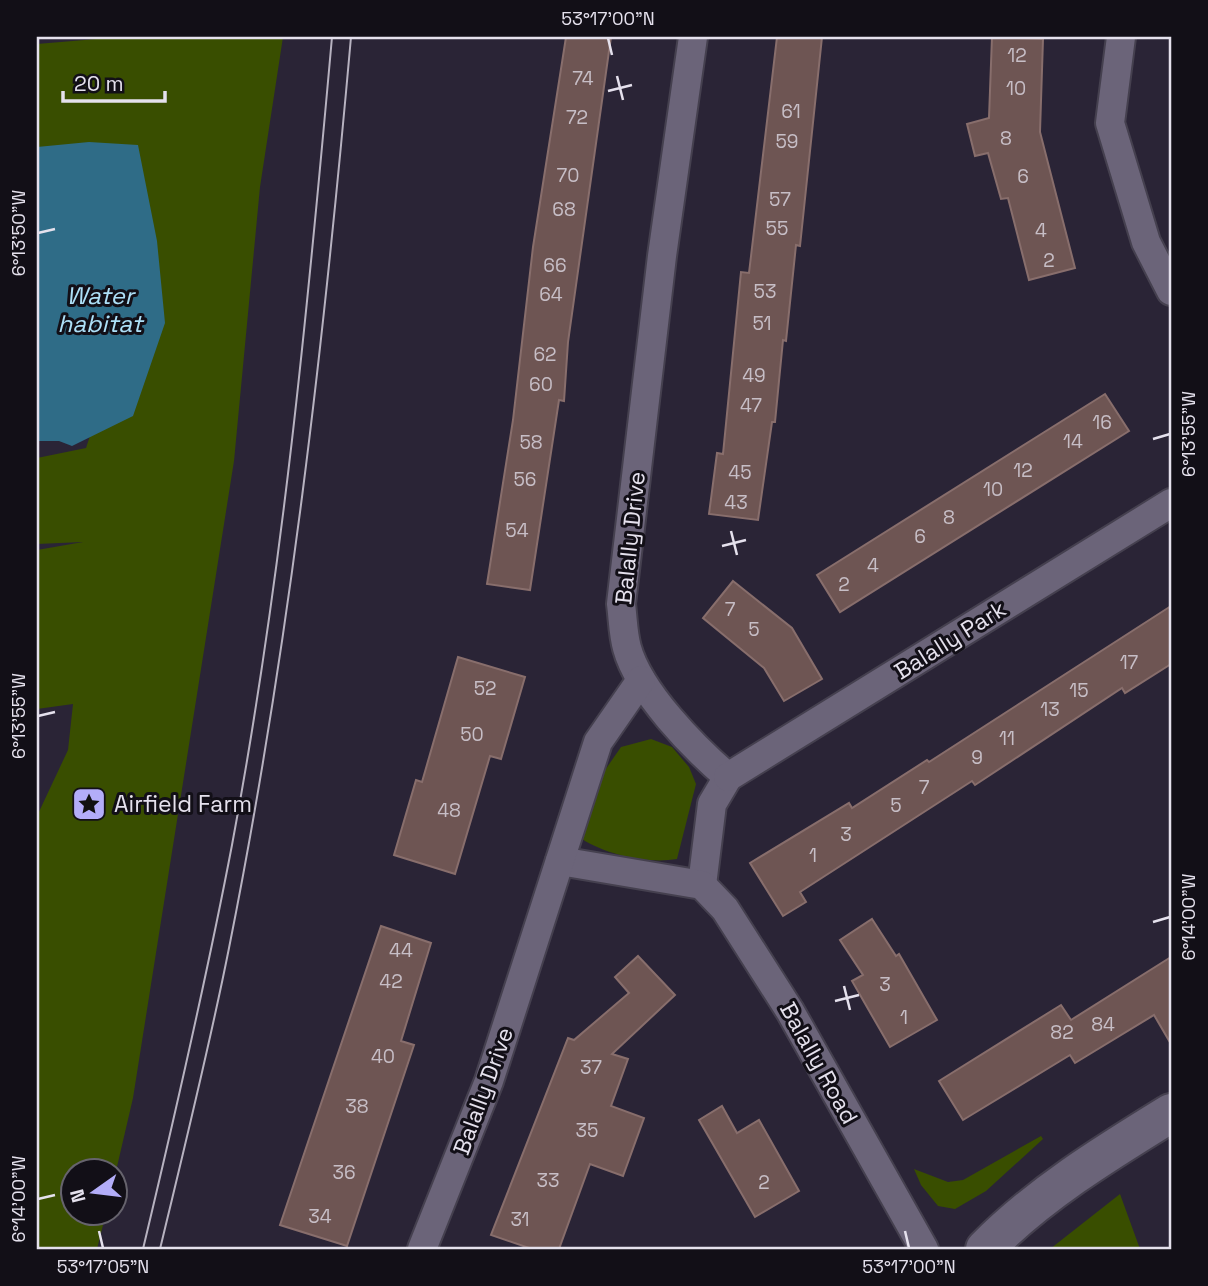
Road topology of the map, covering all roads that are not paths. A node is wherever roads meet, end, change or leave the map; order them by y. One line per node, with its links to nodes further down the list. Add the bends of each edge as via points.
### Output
1 (692, 37): 5 (street, Balally Drive, via 621,604 627,648)
2 (1121, 37): 3 (street, via 1110,123 1146,242)
3 (1171, 291)
4 (1171, 503): 6 (street, Balally Park)
5 (641, 680): 6 (street, via 707,759); 7 (street, Balally Drive, via 598,742)
6 (728, 777): 8 (street, via 712,804)
7 (560, 861): 8 (street); 10 (street, Balally Drive, via 489,1081)
8 (702, 885): 11 (street, Balally Road, via 725,909 790,1011)
9 (1171, 1114): 12 (main road, via 1064,1182)
10 (422, 1249)
11 (924, 1249)
12 (985, 1249)

